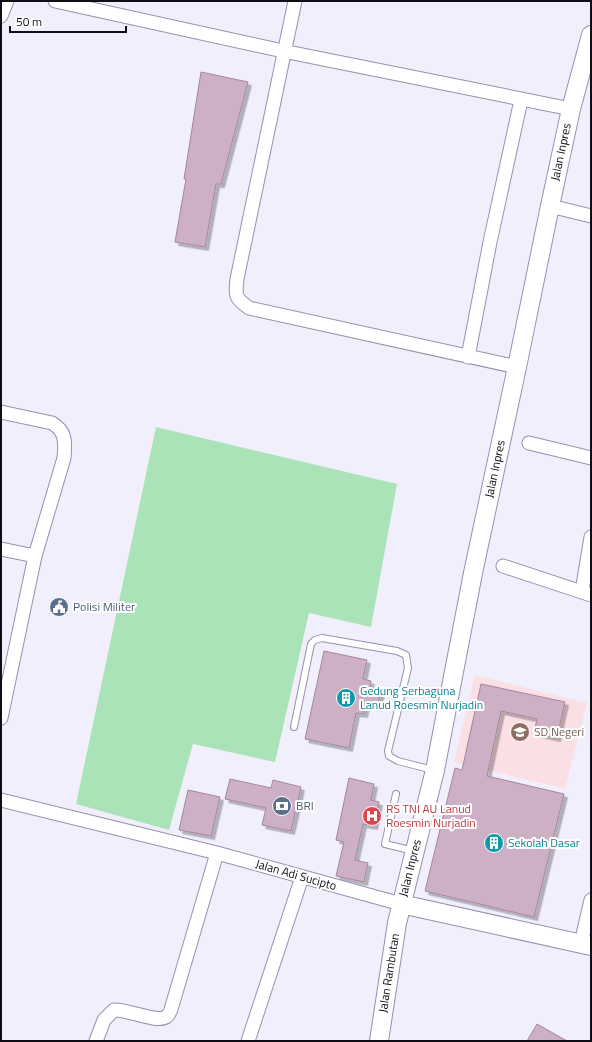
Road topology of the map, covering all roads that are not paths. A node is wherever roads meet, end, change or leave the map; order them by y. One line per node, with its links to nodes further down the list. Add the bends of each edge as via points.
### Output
1 (7, 1): 4 (street)
2 (55, 1): 6 (street)
3 (294, 1): 6 (street)
4 (1, 16)
5 (591, 35): 8 (main road, Jalan Inpres)
6 (283, 51): 7 (street); 11 (street, via 237,279 236,294 239,301 250,308)
7 (521, 100): 8 (street); 11 (street)
8 (571, 109): 9 (main road, Jalan Inpres)
9 (550, 206): 10 (street); 12 (main road, Jalan Inpres)
10 (591, 216)
11 (468, 357): 12 (street)
12 (517, 367): 24 (main road, Jalan Inpres, via 473,573)
13 (1, 412): 18 (street, via 52,423 59,427 65,443 64,458)
14 (529, 443): 15 (street)
15 (591, 458)
16 (591, 537): 20 (street)
17 (1, 549): 18 (street)
18 (35, 556): 21 (street)
19 (503, 566): 20 (street)
20 (586, 593)
21 (4, 692): 22 (street)
22 (1, 718)
23 (294, 727): 24 (lane, via 311,644 315,640 322,638 398,651 406,655 408,668 388,751 389,756 398,761)
24 (435, 770): 27 (main road, Jalan Inpres)
25 (396, 794): 27 (lane, via 386,844)
26 (1, 800): 28 (street, Jalan Adi Sucipto)
27 (414, 851): 31 (main road, Jalan Inpres)
28 (217, 853): 29 (street, Jalan Adi Sucipto); 33 (street, via 167,1016 156,1019 114,1010 104,1020)
29 (302, 877): 31 (street, Jalan Adi Sucipto); 34 (street)
30 (591, 900): 32 (street)
31 (401, 904): 32 (main road, Jalan Adi Sucipto); 35 (main road, Jalan Rambutan)
32 (586, 945)
33 (96, 1041)
34 (248, 1041)
35 (378, 1041)

